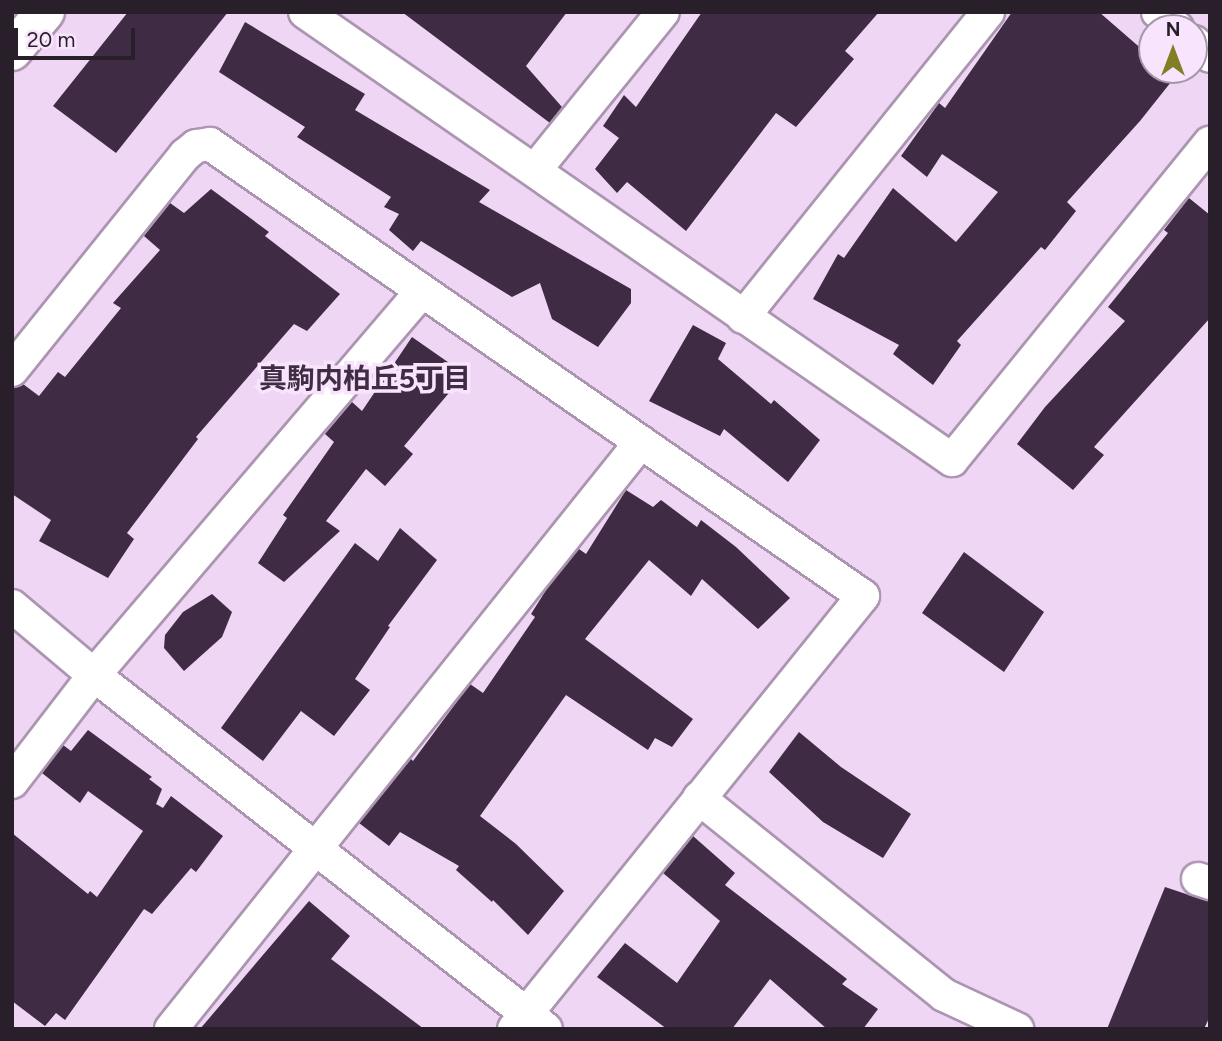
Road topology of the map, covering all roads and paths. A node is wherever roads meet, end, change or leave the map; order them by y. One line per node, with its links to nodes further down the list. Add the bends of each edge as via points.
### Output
1 (45, 12): 5 (street)
2 (663, 12): 7 (street)
3 (988, 12): 9 (street)
4 (323, 17): 7 (street)
5 (12, 51)
6 (1210, 143): 9 (street, via 952,460)
7 (535, 170): 9 (street)
8 (422, 291): 10 (street, via 224,152 210,144 196,146); 11 (street); 13 (street)
9 (743, 317)
10 (12, 370)
11 (641, 442): 15 (street, via 863,596); 16 (street)
12 (12, 606): 13 (street)
13 (94, 675): 14 (street); 16 (street)
14 (12, 782)
15 (699, 798): 17 (street, via 944,995); 18 (street)
16 (317, 846): 18 (street); 19 (street)
17 (965, 1019): 20 (street)
18 (529, 1024)
19 (171, 1029)
20 (1017, 1029)

